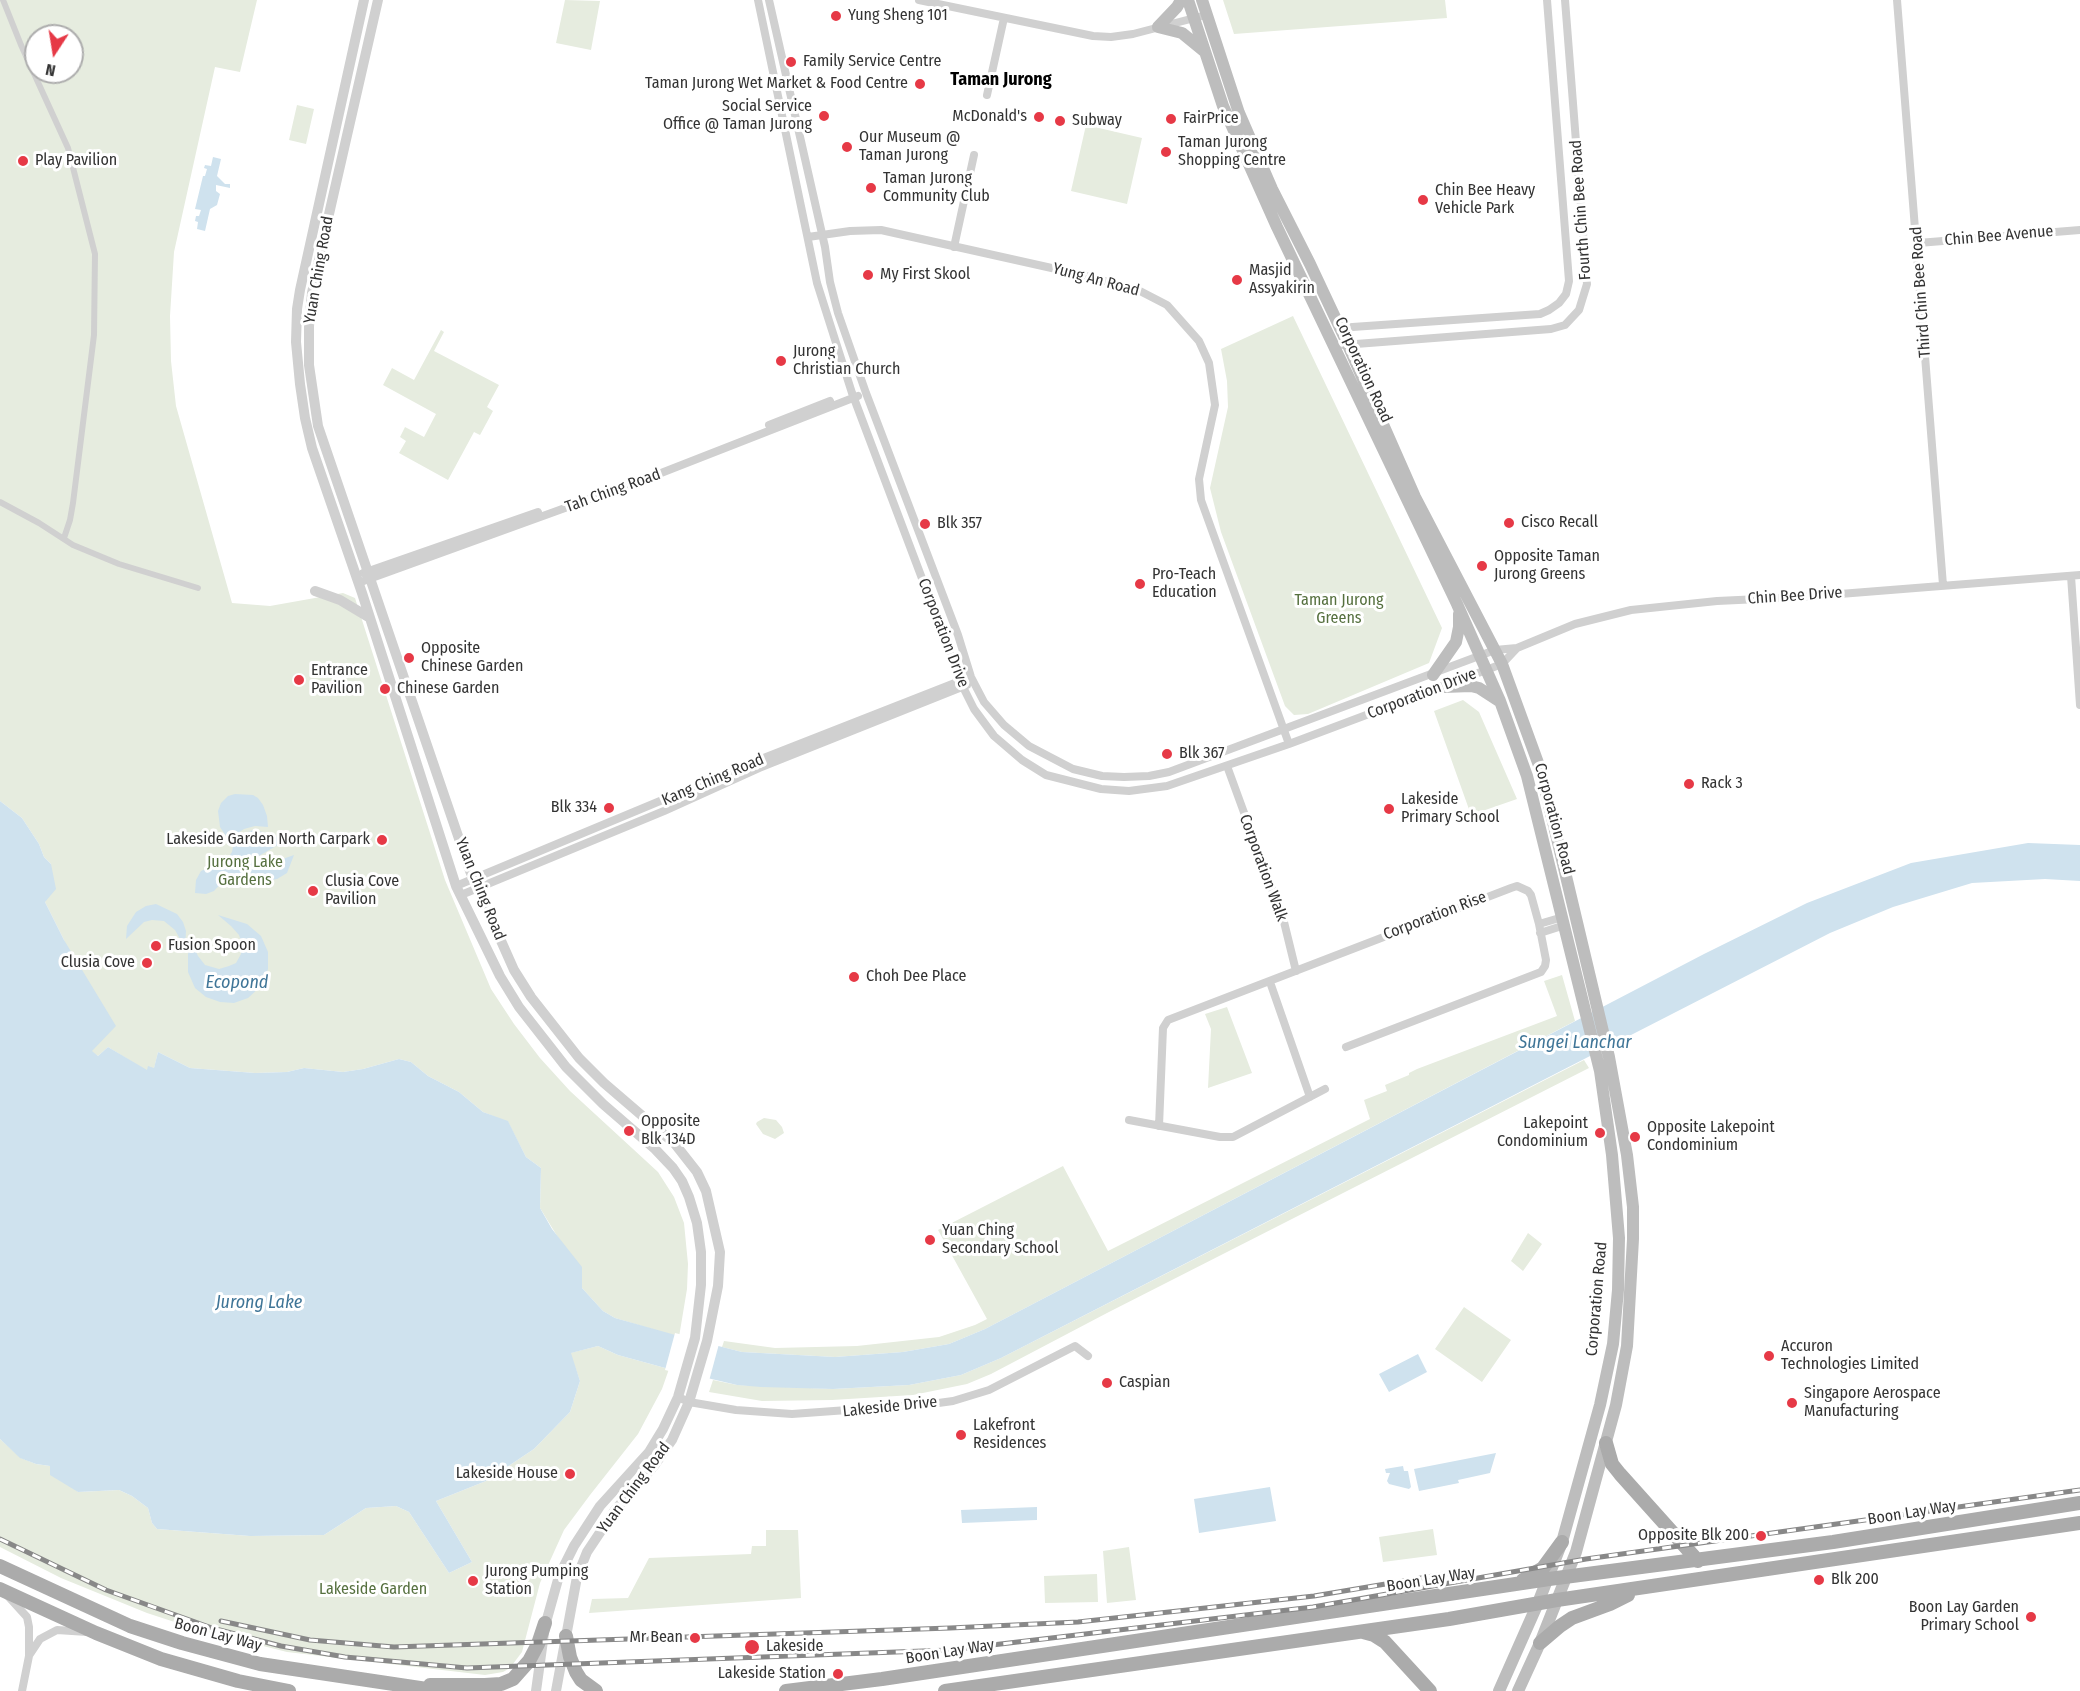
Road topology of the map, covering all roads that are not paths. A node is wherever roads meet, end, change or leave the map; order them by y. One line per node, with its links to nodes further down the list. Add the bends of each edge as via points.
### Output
1 (3, 0): 33 (street, via 68,148 95,254 94,335 73,503)
2 (364, 0): 16 (street, Yuan Ching Road)
3 (378, 0): 18 (street, Yuan Ching Road)
4 (758, 0): 23 (street, Corporation Drive)
5 (769, 0): 22 (street, Corporation Drive)
6 (919, 0): 14 (street)
7 (1180, 0): 15 (main road)
8 (1188, 0): 13 (main road, Corporation Road)
9 (1202, 0): 13 (main road, Corporation Road)
10 (1547, 0): 26 (street, Fourth Chin Bee Road, via 1569,281 1566,294 1540,314)
11 (1565, 0): 28 (street, Fourth Chin Bee Road, via 1587,284 1579,310 1564,325 1551,329)
12 (1897, 0): 24 (street, Third Chin Bee Road)
13 (1200, 17): 15 (street); 17 (main road, Corporation Road); 26 (main road, Corporation Road, via 1272,189)
14 (1004, 18): 15 (street, via 1093,36 1133,34); 19 (street)
15 (1158, 27): 17 (main road, via 1182,33)
16 (352, 52): 18 (street); 36 (street, Yuan Ching Road, via 300,290 296,342 309,438)
17 (1205, 52): 27 (main road, Corporation Road, via 1223,106)
18 (365, 55): 34 (street, Yuan Ching Road, via 312,293 309,364 318,426)
19 (987, 95)
20 (974, 155): 25 (street)
21 (2080, 230): 24 (street, Chin Bee Avenue)
22 (822, 235): 23 (street, Yung An Road); 25 (street, Yung An Road, via 881,230); 30 (street, Corporation Drive, via 838,313)
23 (808, 237): 31 (street, Corporation Drive, via 817,283)
24 (1918, 243): 37 (street, Third Chin Bee Road)
25 (954, 247): 53 (street, Yung An Road, via 1138,290 1167,305 1198,342 1209,363 1215,405 1199,479 1201,500)
26 (1340, 327): 27 (street, Fourth Chin Bee Road); 28 (main road, Corporation Road)
27 (1325, 328): 29 (main road, Corporation Road)
28 (1348, 345): 29 (street, Fourth Chin Bee Road); 43 (main road, Corporation Road, via 1414,496)
29 (1334, 346): 40 (main road, Corporation Road)
30 (865, 391): 31 (street, Tah Ching Road); 48 (street, Corporation Drive)
31 (853, 395): 34 (street, Tah Ching Road, via 656,475); 49 (street, Corporation Drive)
32 (0, 502): 33 (street)
33 (64, 538): 38 (street, via 119,564)
34 (370, 575): 36 (street, Tah Ching Road); 58 (street, Yuan Ching Road)
35 (2076, 575): 37 (street, Chin Bee Drive); 52 (street)
36 (357, 579): 41 (street, Yuan Ching Road)
37 (1943, 585): 42 (street, Chin Bee Drive, via 1631,610 1575,624)
38 (198, 588)
39 (315, 591): 41 (street, via 349,604)
40 (1457, 604): 44 (main road, Corporation Road); 47 (main road, via 1456,642)
41 (370, 619): 59 (street, Yuan Ching Road)
42 (1516, 648): 43 (street, Chin Bee Drive); 45 (street, Chin Bee Drive)
43 (1495, 650): 44 (street, Corporation Drive); 45 (main road, Corporation Road)
44 (1479, 656): 46 (main road, Corporation Road); 47 (street, Corporation Drive)
45 (1502, 664): 46 (street, Corporation Drive); 56 (main road, Corporation Road, via 1541,771)
46 (1486, 670): 50 (street, Corporation Drive); 51 (main road, Corporation Road)
47 (1433, 675): 53 (street, Corporation Drive)
48 (972, 680): 49 (street, Kang Ching Road); 53 (street, Corporation Drive, via 984,702 1029,746 1073,770 1102,776 1169,772)
49 (962, 684): 55 (street, Corporation Drive, via 994,736 1046,775 1071,783 1129,792 1167,786); 58 (street, Kang Ching Road)
50 (1444, 687): 51 (main road, via 1479,688); 54 (street, Corporation Drive)
51 (1500, 701): 57 (main road, Corporation Road, via 1527,776)
52 (2080, 705)
53 (1283, 730): 54 (street, Yung An Road)
54 (1288, 744): 55 (street, Corporation Drive)
55 (1227, 766): 62 (street, Corporation Walk, via 1284,922)
56 (1559, 840): 57 (main road); 67 (main road, Corporation Road, via 1598,1009)
57 (1544, 844): 60 (main road, Corporation Road)
58 (475, 883): 59 (street, Kang Ching Road); 63 (street, Yuan Ching Road)
59 (459, 891): 65 (street, Yuan Ching Road)
60 (1564, 921): 61 (street); 67 (main road, Corporation Road, via 1585,1014)
61 (1539, 928): 62 (street, Corporation Rise, via 1531,895 1516,886); 66 (street, Corporation Rise, via 1545,960 1541,972)
62 (1296, 971): 64 (street)
63 (519, 978): 65 (street); 73 (street, Yuan Ching Road, via 579,1058 675,1144 706,1191 720,1252 718,1286 697,1378)
64 (1270, 982): 69 (street); 71 (street, via 1165,1023)
65 (506, 986): 73 (street, Yuan Ching Road, via 566,1067 655,1149 682,1181 697,1223 701,1252 695,1338 685,1375)
66 (1346, 1047)
67 (1603, 1059): 74 (main road, Corporation Road, via 1627,1155 1634,1239 1627,1346); 77 (main road, Corporation Road, via 1619,1238 1618,1290 1604,1387)
68 (1325, 1089): 69 (street)
69 (1311, 1097): 71 (street, via 1233,1137)
70 (1129, 1120): 71 (street)
71 (1159, 1126)
72 (1088, 1356): 73 (street, Lakeside Drive, via 1075,1346 989,1390 931,1404 792,1414 736,1410)
73 (684, 1399): 87 (street, Yuan Ching Road, via 649,1452 600,1506 574,1546 559,1576); 90 (street, Yuan Ching Road, via 666,1449 586,1552)
74 (1606, 1443): 78 (main road, via 1612,1464); 80 (main road, Corporation Road)
75 (2080, 1503): 78 (main road, Boon Lay Way)
76 (2080, 1523): 84 (main road)
77 (1562, 1542): 81 (main road, Corporation Road); 82 (main road, via 1543,1568)
78 (1698, 1561): 80 (main road, Boon Lay Way)
79 (0, 1566): 93 (main road, Boon Lay Way, via 130,1626 182,1643 260,1664)
80 (1567, 1576): 81 (main road, Boon Lay Way); 85 (main road, Corporation Road)
81 (1549, 1579): 82 (main road, Boon Lay Way); 86 (main road, Corporation Road)
82 (1513, 1584): 100 (main road, Boon Lay Way)
83 (1, 1590): 89 (main road); 92 (street, via 27,1617)
84 (1638, 1590): 85 (main road); 91 (main road, via 1572,1618)
85 (1557, 1600): 86 (main road); 91 (main road, Corporation Road)
86 (1538, 1603): 88 (main road); 103 (main road, Corporation Road)
87 (545, 1623): 93 (main road, via 529,1661 513,1679 501,1684); 97 (street, Yuan Ching Road)
88 (1361, 1631): 101 (main road); 102 (main road, via 1386,1642)
89 (96, 1633): 92 (street, via 57,1630 40,1639); 95 (main road, via 187,1668)
90 (566, 1636): 98 (street, Yuan Ching Road); 99 (main road, via 576,1672)
91 (1540, 1643): 104 (main road, Corporation Road)
92 (29, 1656): 94 (street)
93 (413, 1686): 96 (main road, Boon Lay Way)
94 (22, 1691)
95 (289, 1691)
96 (440, 1691)
97 (536, 1691)
98 (556, 1691)
99 (596, 1691)
100 (786, 1691)
101 (945, 1691)
102 (1430, 1691)
103 (1499, 1691)
104 (1518, 1691)

